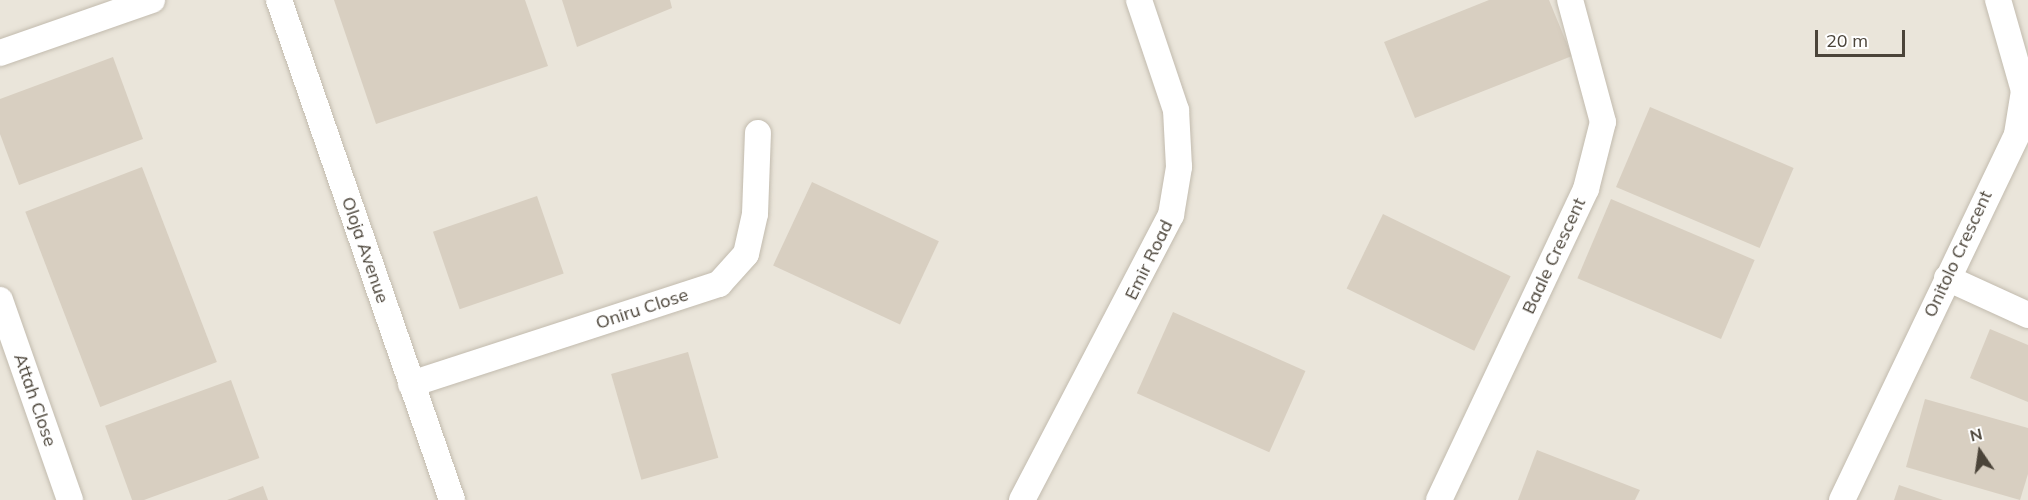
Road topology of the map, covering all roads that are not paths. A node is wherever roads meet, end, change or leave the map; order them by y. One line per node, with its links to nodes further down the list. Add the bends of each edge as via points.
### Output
1 (152, 0): 6 (street)
2 (279, 0): 11 (street, Oloja Avenue)
3 (1139, 0): 14 (street, Emir Road, via 1176,110 1179,167 1171,215)
4 (1570, 0): 15 (street, Baale Crescent, via 1603,122 1586,189)
5 (1998, 0): 8 (street, Onitolo Crescent, via 2019,63 2021,117)
6 (0, 52)
7 (758, 133): 11 (street, Oniru Close, via 755,214 746,254 719,284)
8 (1947, 278): 10 (street); 16 (street, Onitolo Crescent)
9 (0, 300): 12 (street, Attah Close)
10 (2028, 315)
11 (411, 384): 13 (street, Oloja Avenue)
12 (70, 500)
13 (452, 500)
14 (1022, 500)
15 (1439, 500)
16 (1842, 500)

